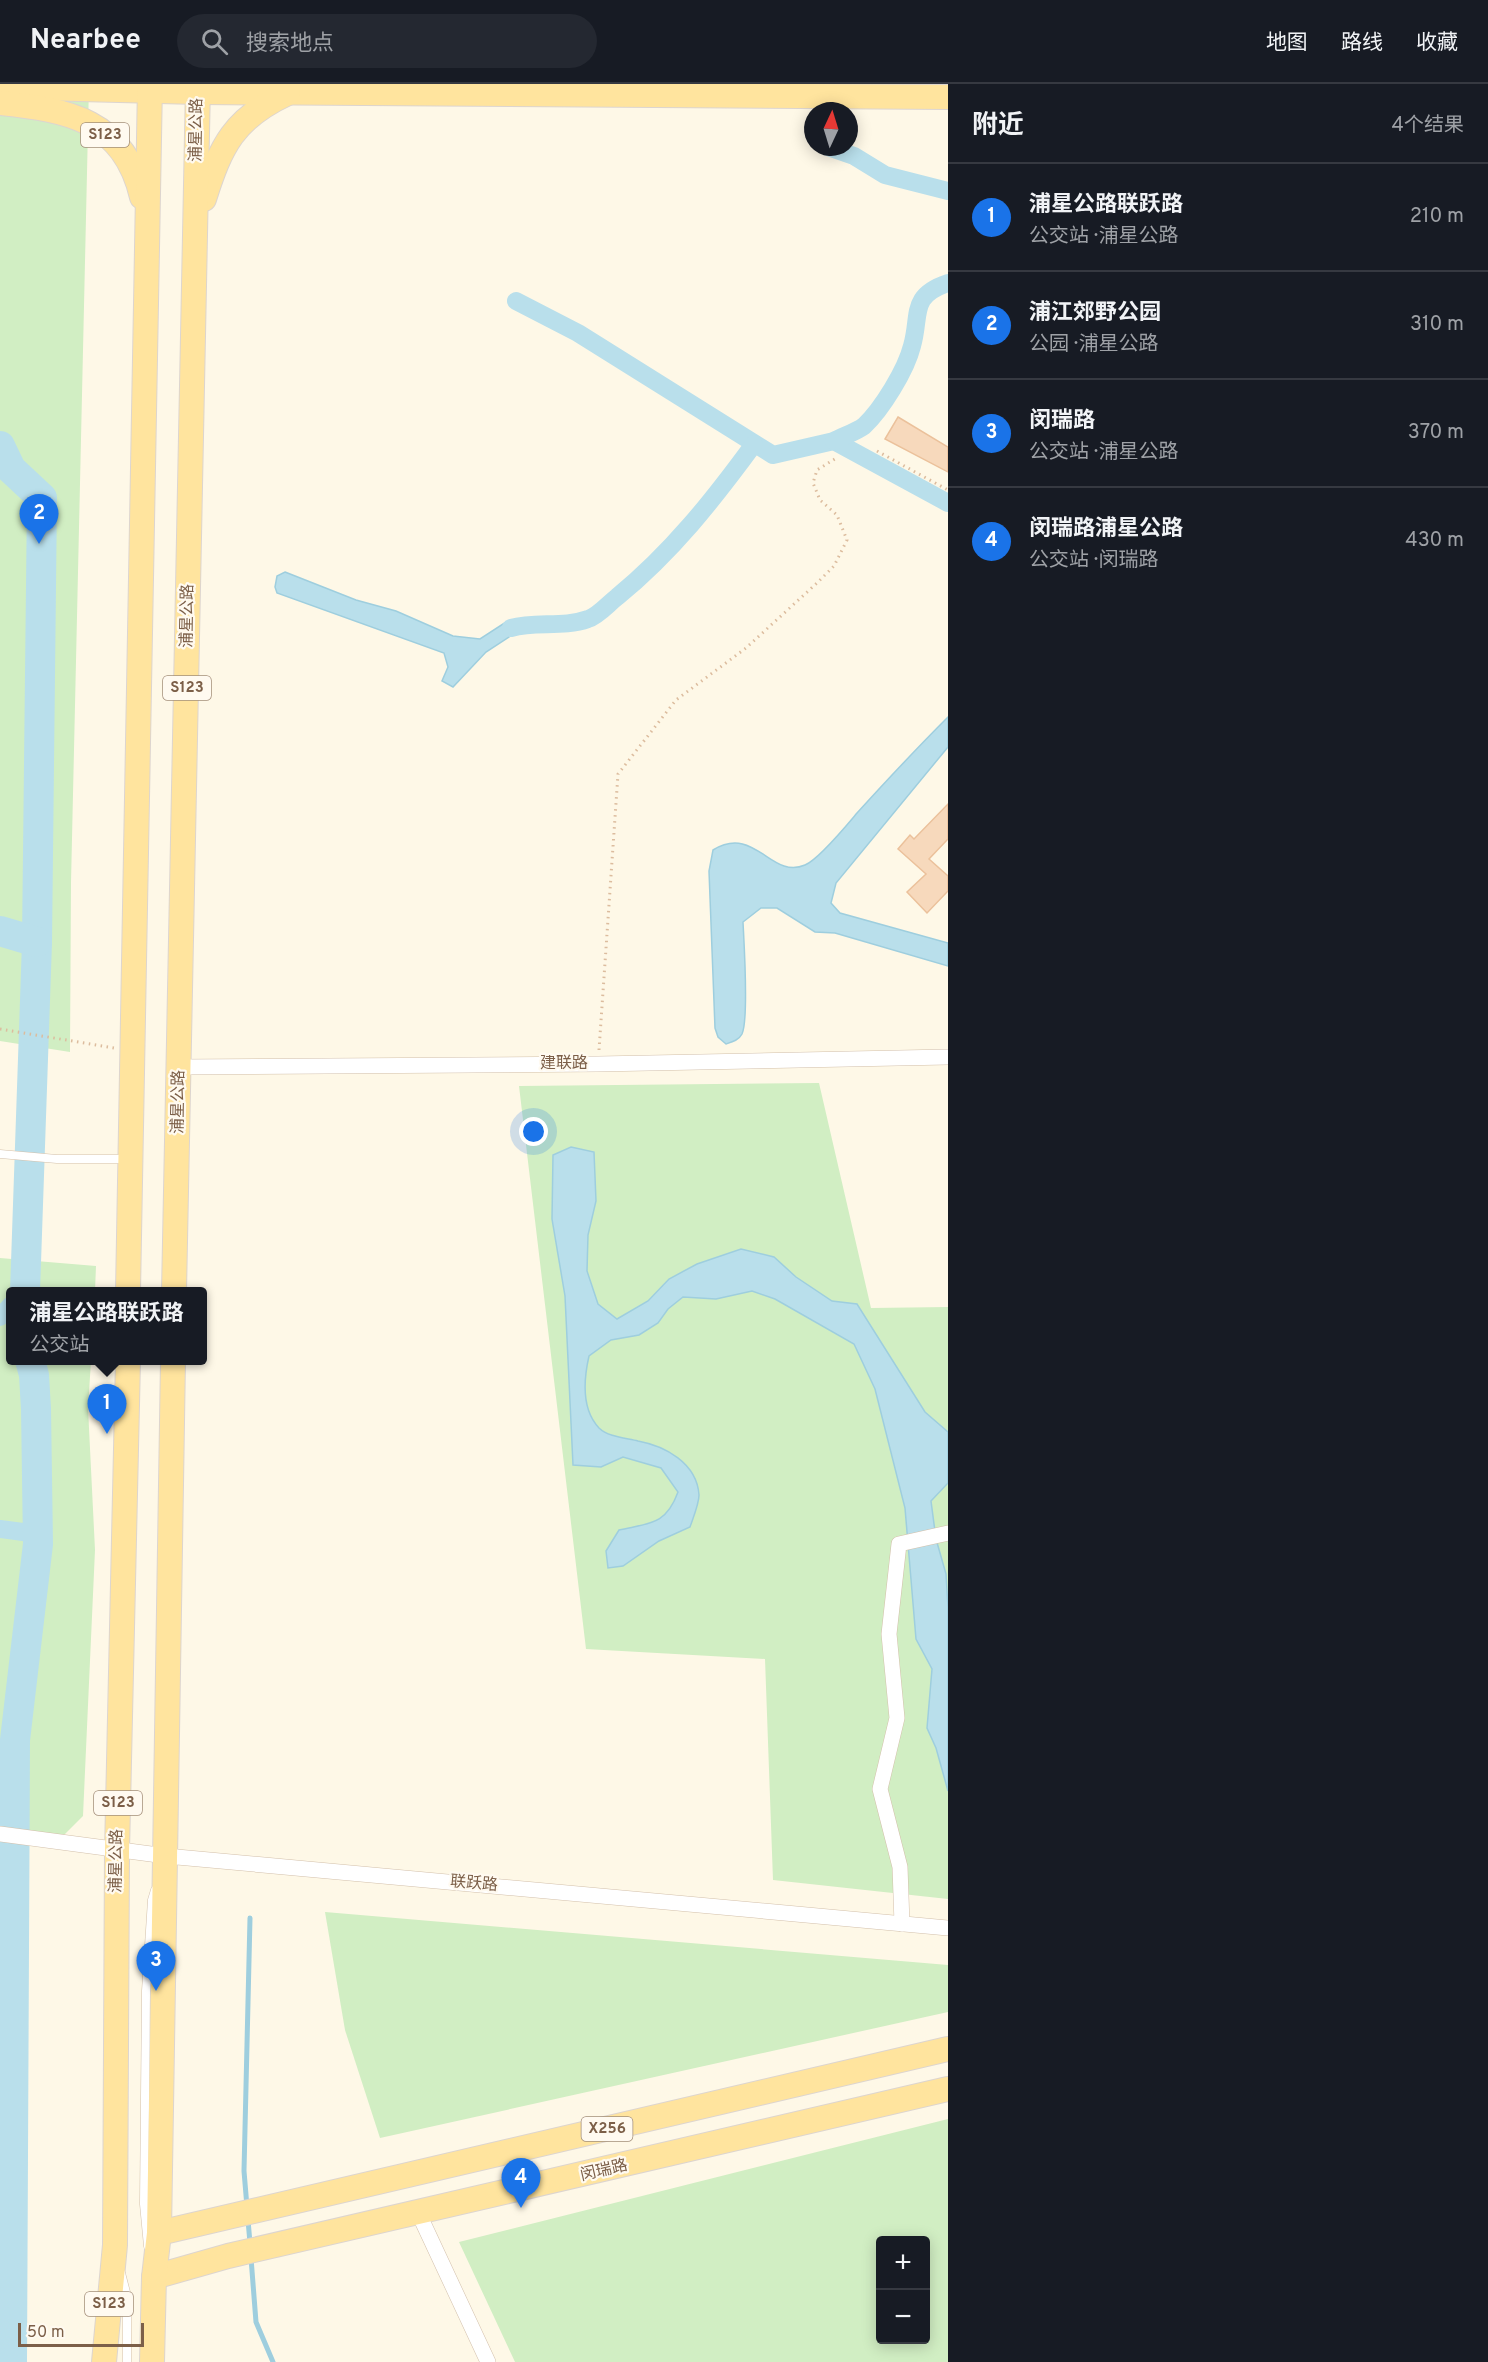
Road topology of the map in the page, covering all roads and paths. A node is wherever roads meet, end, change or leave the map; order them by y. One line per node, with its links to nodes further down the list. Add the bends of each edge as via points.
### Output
1 (150, 87): 2 (main road); 4 (main road); 6 (main road, S123)
2 (198, 88): 3 (main road); 7 (main road, 浦星公路 / S123)
3 (291, 92): 5 (main road); 7 (main road, S123, via 265,104 234,131 218,156)
4 (8, 96): 6 (main road, S123, via 82,118 117,144 137,176)
5 (948, 97)
6 (148, 222): 12 (main road, S123)
7 (195, 224): 15 (main road, 浦星公路 / S123)
8 (877, 451): 10 (path)
9 (838, 457): 14 (path, via 817,470 813,483 820,500 837,515 847,540 834,566 746,648 676,700 618,774)
10 (948, 490)
11 (0, 1029): 12 (path)
12 (132, 1050): 17 (main road, S123)
13 (948, 1057): 14 (street, 建联路)
14 (598, 1064): 15 (street, 建联路)
15 (180, 1067): 19 (main road, 浦星公路 / S123)
16 (0, 1154): 17 (lane)
17 (130, 1159): 18 (main road, S123)
18 (128, 1287)
19 (174, 1287)
20 (128, 1365): 24 (main road, 浦星公路 / S123)
21 (173, 1365): 25 (main road, S123)
22 (945, 1534): 26 (street, via 899,1544 889,1634 897,1718 880,1789 900,1867)
23 (0, 1834): 24 (street, 联跃路)
24 (117, 1851): 25 (street, 联跃路); 32 (main road, 浦星公路 / S123)
25 (166, 1856): 26 (street, 联跃路); 31 (main road, S123); 33 (lane, via 152,1900 146,1991 144,2204)
26 (902, 1924): 27 (street, 联跃路)
27 (948, 1928)
28 (948, 2049): 31 (main road, X256)
29 (948, 2089): 30 (main road, 闵瑞路 / X256)
30 (418, 2212): 33 (main road, 闵瑞路 / X256); 37 (street)
31 (159, 2233): 33 (main road, S123)
32 (115, 2245): 34 (main road, 浦星公路 / S123); 35 (lane, via 127,2296)
33 (154, 2277): 36 (main road, S123)
34 (104, 2362)
35 (127, 2362)
36 (152, 2362)
37 (488, 2362)

